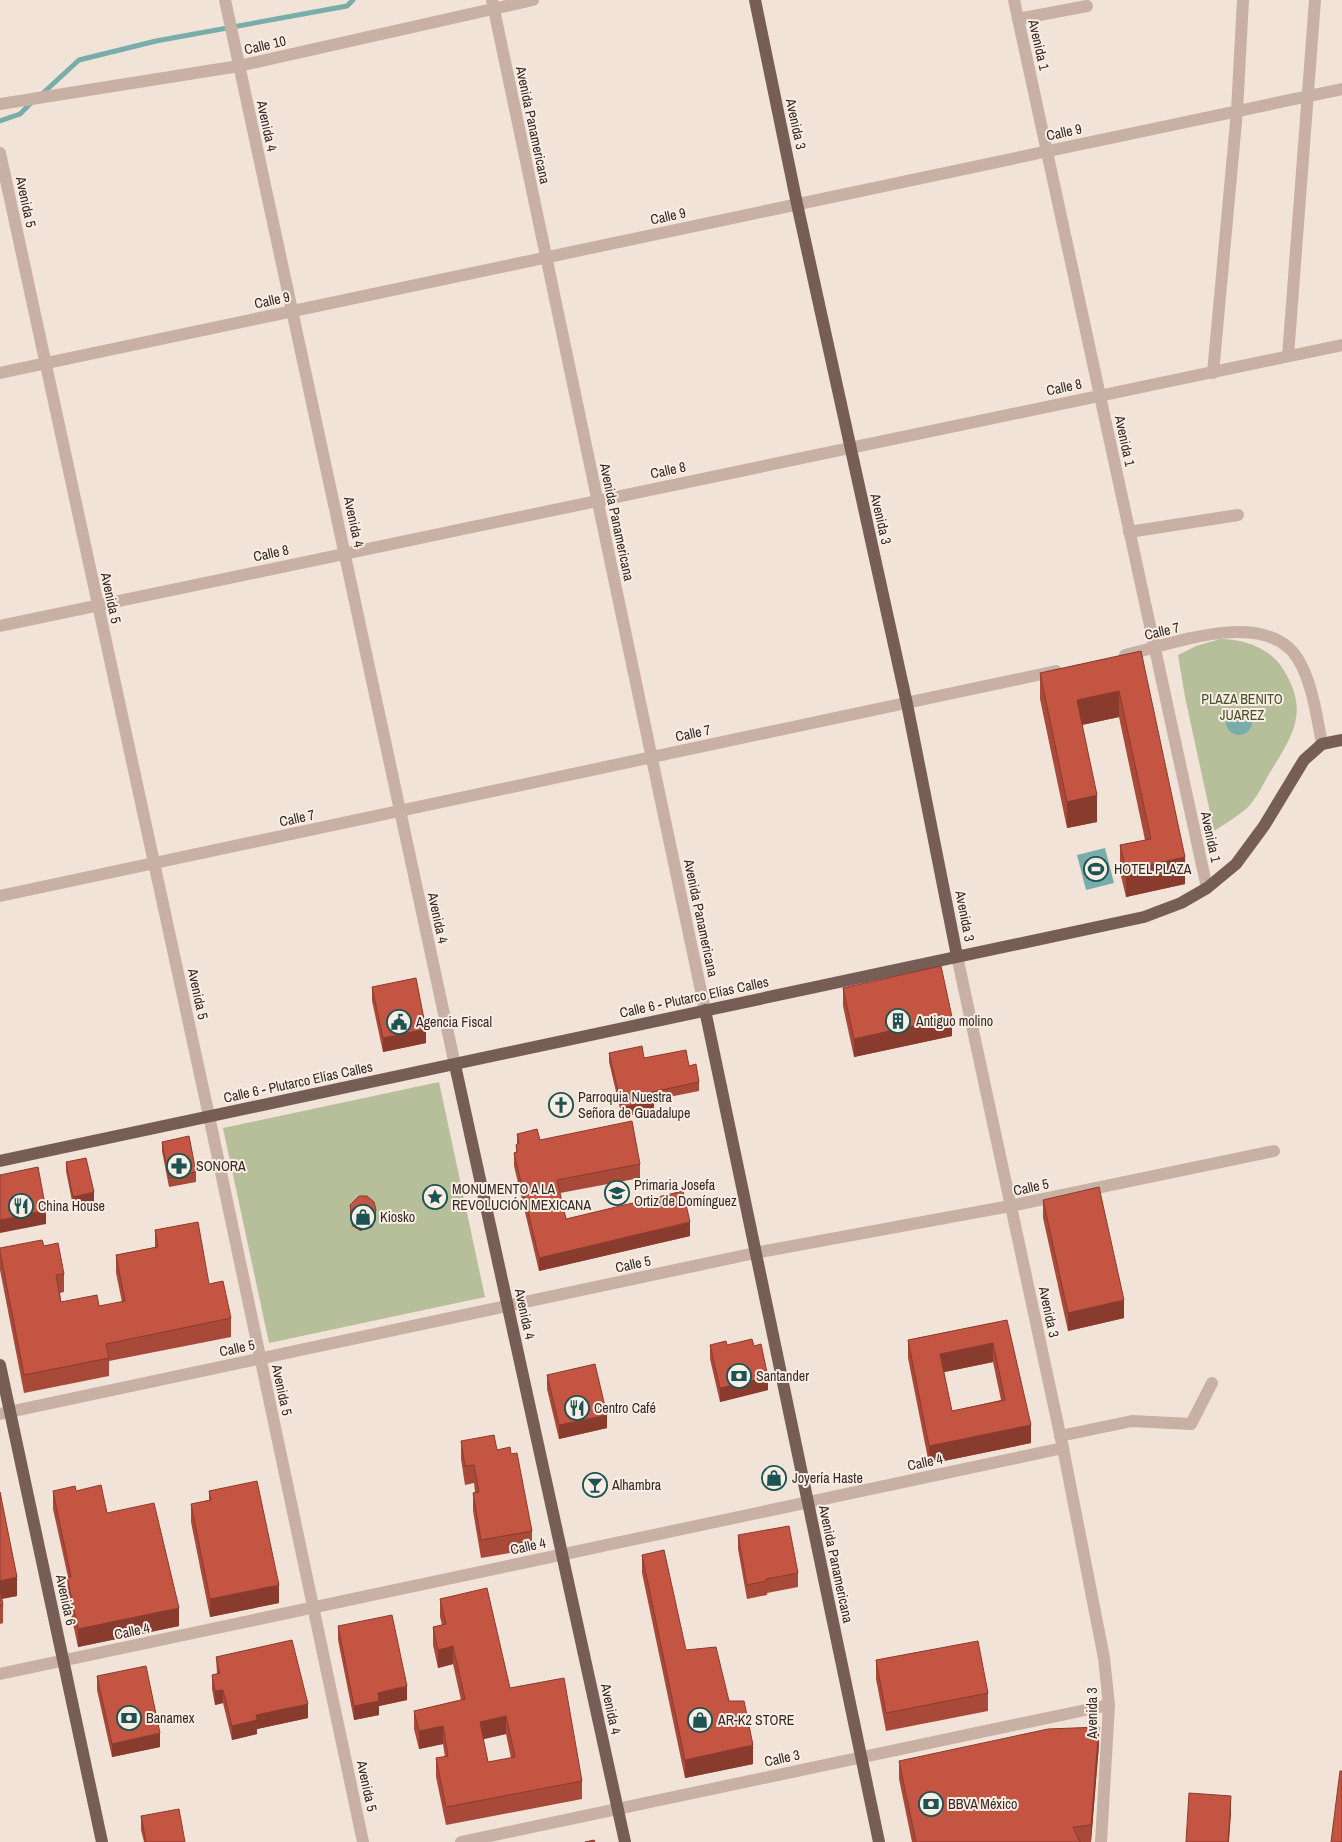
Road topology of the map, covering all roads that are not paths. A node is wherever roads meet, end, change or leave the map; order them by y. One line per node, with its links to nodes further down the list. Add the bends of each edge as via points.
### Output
1 (225, 0): 10 (street, Avenida 4)
2 (533, 0): 7 (street, Calle 10)
3 (755, 0): 17 (main road, Avenida 3)
4 (1014, 0): 9 (street, Avenida 1)
5 (1243, 0): 14 (street)
6 (1315, 0): 12 (street)
7 (492, 5): 10 (street, Calle 10); 18 (street, Avenida Panamericana)
8 (1088, 6): 9 (street)
9 (1018, 19): 15 (street, Avenida 1)
10 (238, 61): 13 (street, Calle 10); 19 (street, Avenida 4)
11 (1342, 89): 12 (street, Calle 9)
12 (1307, 96): 14 (street, Calle 9); 21 (street)
13 (0, 104)
14 (1236, 111): 15 (street, Calle 9); 24 (street)
15 (1048, 151): 17 (street, Calle 9); 25 (street, Avenida 1)
16 (0, 152): 22 (street, Avenida 5)
17 (797, 204): 18 (street, Calle 9); 26 (main road, Avenida 3)
18 (545, 258): 19 (street, Calle 9); 27 (street, Avenida Panamericana)
19 (292, 311): 22 (street, Calle 9); 30 (street, Avenida 4)
20 (1342, 345): 21 (street, Calle 8)
21 (1288, 356): 24 (street, Calle 8)
22 (46, 364): 23 (street, Calle 9); 31 (street, Avenida 5)
23 (0, 373)
24 (1213, 373): 25 (street, Calle 8)
25 (1100, 395): 26 (street, Calle 8); 29 (street, Avenida 1)
26 (850, 447): 27 (street, Calle 8); 36 (main road, Avenida 3)
27 (596, 500): 30 (street, Calle 8); 39 (street, Avenida Panamericana)
28 (1238, 514): 29 (street)
29 (1129, 532): 33 (street, Avenida 1)
30 (345, 553): 31 (street, Calle 8); 40 (street, Avenida 4)
31 (97, 605): 32 (street, Calle 8); 41 (street, Avenida 5)
32 (0, 626)
33 (1155, 649): 34 (street, Calle 7); 38 (street, Calle 7, via 1221,632 1253,632 1275,638 1293,652 1304,673); 42 (street, Avenida 1)
34 (1117, 657)
35 (1069, 668): 36 (street, Calle 7)
36 (907, 704): 39 (street, Calle 7); 44 (main road, Avenida 3)
37 (1342, 740): 38 (main road)
38 (1322, 744): 42 (main road, Calle 6 - Plutarco Elías Calles, via 1304,760 1264,826 1236,864)
39 (653, 757): 40 (street, Calle 7); 45 (street, Avenida Panamericana)
40 (399, 811): 41 (street, Calle 7); 46 (street, Avenida 4)
41 (154, 863): 43 (street, Calle 7); 47 (street, Avenida 5)
42 (1207, 888): 44 (main road, Calle 6 - Plutarco Elías Calles, via 1181,903 1144,917)
43 (0, 896)
44 (957, 956): 45 (main road, Calle 6 - Plutarco Elías Calles); 50 (street, Avenida 3)
45 (705, 1010): 46 (main road, Calle 6 - Plutarco Elías Calles); 51 (main road, Avenida Panamericana)
46 (455, 1064): 47 (main road, Calle 6 - Plutarco Elías Calles); 52 (main road, Avenida 4)
47 (209, 1116): 49 (main road, Calle 6 - Plutarco Elías Calles); 53 (street, Avenida 5)
48 (1274, 1151): 50 (street, Calle 5)
49 (0, 1161)
50 (1010, 1206): 51 (street, Calle 5); 57 (street, Avenida 3)
51 (755, 1253): 52 (street, Calle 5); 58 (main road, Avenida Panamericana)
52 (508, 1306): 53 (street, Calle 5); 59 (main road, Avenida 4)
53 (260, 1359): 56 (street, Calle 5); 60 (street, Avenida 5)
54 (0, 1365): 56 (main road, Avenida 6)
55 (1212, 1383): 57 (street, Calle 4, via 1192,1424 1132,1421)
56 (5, 1413): 61 (main road, Avenida 6)
57 (1062, 1442): 58 (street, Calle 4); 63 (street, Avenida 3, via 1104,1658)
58 (808, 1502): 59 (street, Calle 4); 64 (main road, Avenida Panamericana)
59 (562, 1554): 60 (street, Calle 4); 65 (main road, Avenida 4)
60 (313, 1608): 61 (street, Calle 4); 67 (street, Avenida 5)
61 (64, 1661): 62 (street, Calle 4); 66 (main road, Avenida 6)
62 (0, 1674)
63 (1109, 1705): 64 (street, Calle 3); 71 (street, Avenida 3)
64 (862, 1757): 65 (street, Calle 3); 70 (main road, Avenida Panamericana)
65 (618, 1809): 68 (street, Calle 3); 69 (main road, Avenida 4)
66 (102, 1842)
67 (363, 1842)
68 (461, 1842)
69 (625, 1842)
70 (880, 1842)
71 (1101, 1842)

